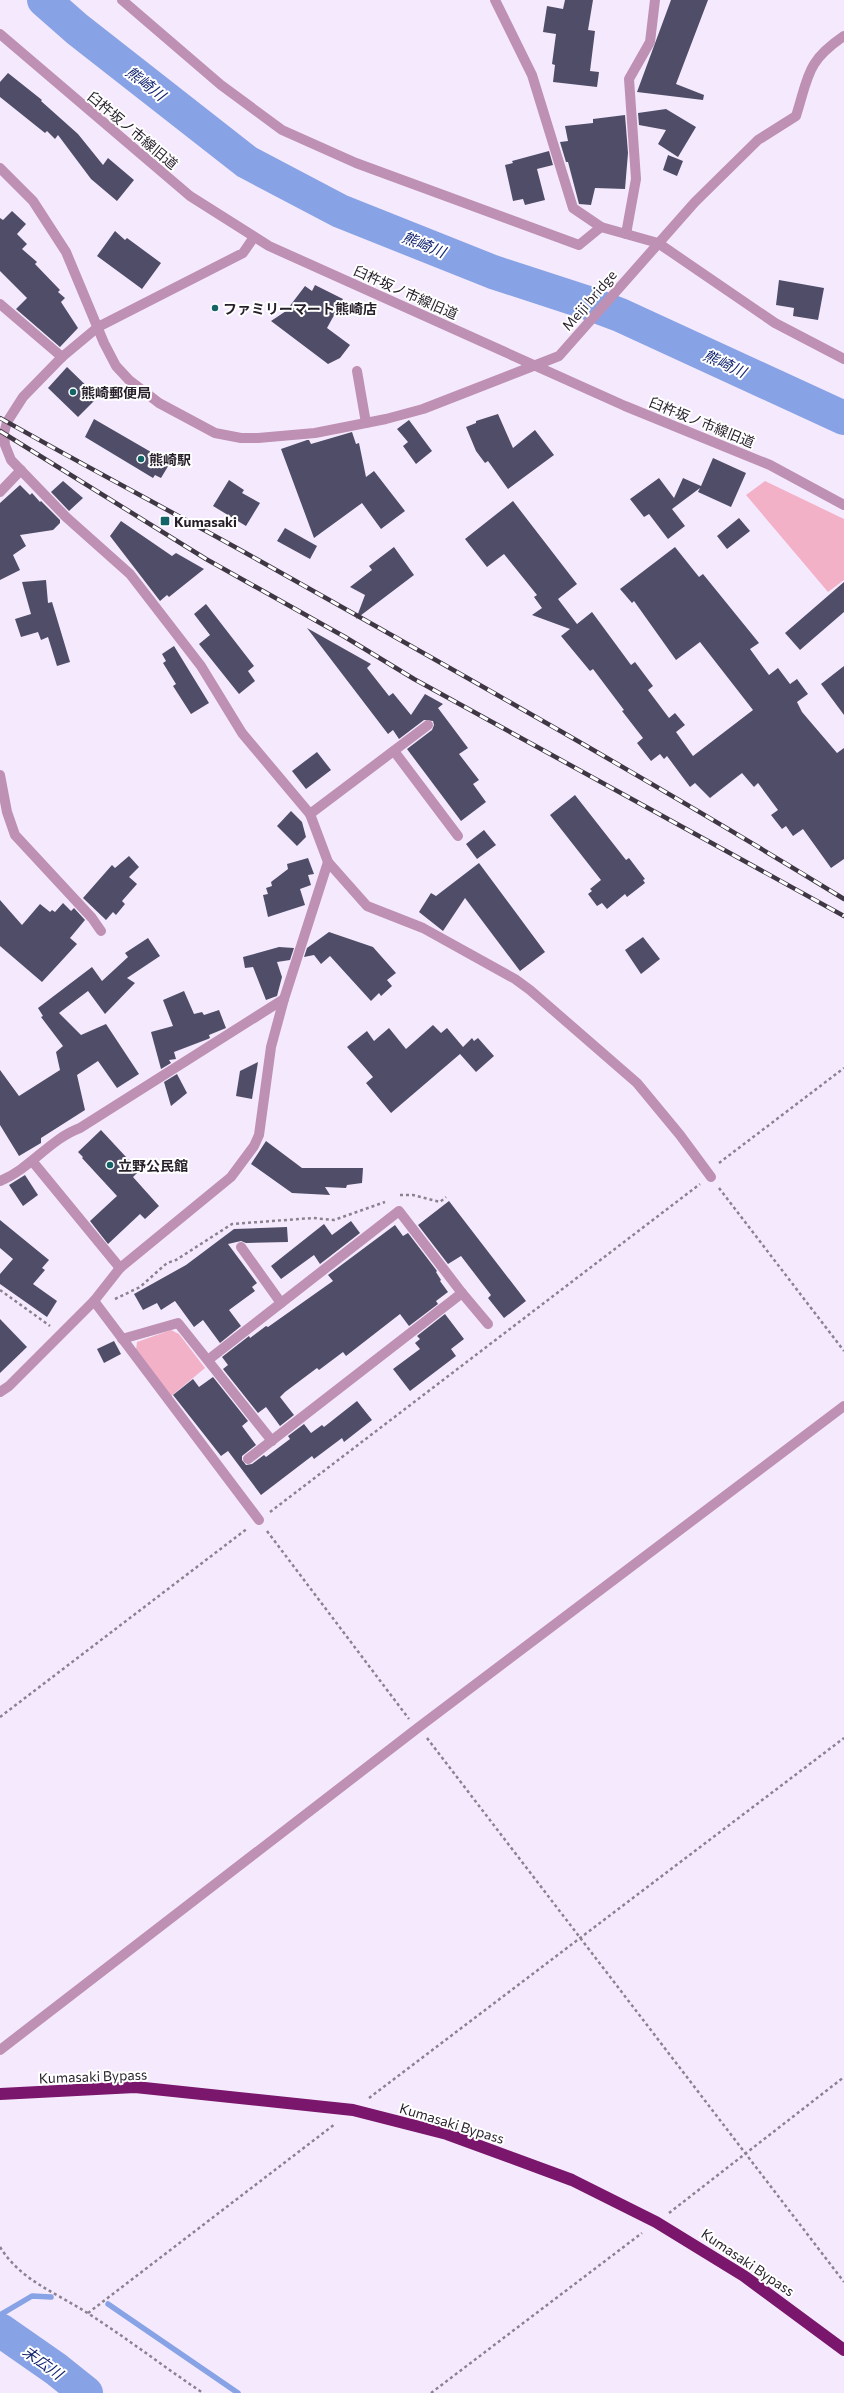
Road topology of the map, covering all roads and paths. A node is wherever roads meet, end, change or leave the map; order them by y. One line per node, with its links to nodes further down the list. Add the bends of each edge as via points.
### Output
1 (122, 0): 7 (street, via 221,86 282,130 303,140 356,164 580,245)
2 (495, 0): 7 (street, via 532,75 573,208)
3 (655, 0): 8 (street, via 650,42 629,80 636,179)
4 (0, 34): 9 (street, 臼杵坂ノ市線旧道, via 190,196)
5 (844, 36): 10 (street, Meiji bridge, via 824,49 809,70 796,116 758,140 695,202)
6 (0, 168): 12 (street, via 33,201 66,252)
7 (601, 227): 8 (street)
8 (626, 234): 10 (street)
9 (254, 237): 12 (street, via 243,253); 15 (street, 臼杵坂ノ市線旧道)
10 (658, 244): 14 (street, via 775,323); 15 (street, Meiji bridge, via 559,356)
11 (0, 304): 13 (street)
12 (98, 327): 13 (street); 17 (street, via 116,366 130,380 159,403 215,433 258,438 315,433)
13 (62, 357): 18 (street, via 23,397 4,433 5,445 11,460)
14 (844, 359)
15 (538, 366): 17 (street, via 423,409); 20 (street, 臼杵坂ノ市線旧道, via 625,406 770,465)
16 (357, 371): 17 (street)
17 (365, 418)
18 (21, 470): 19 (street); 24 (street, via 66,517 130,574 201,666 242,732)
19 (0, 492)
20 (844, 505)
21 (428, 725): 22 (street)
22 (394, 751): 24 (street); 25 (street)
23 (0, 775): 27 (street, via 7,812 15,835)
24 (310, 814): 26 (street)
25 (458, 836)
26 (328, 862): 28 (street); 31 (street, via 367,906 423,928 530,990 637,1083)
27 (101, 931)
28 (284, 999): 30 (street, via 154,1083 70,1132); 37 (street, via 271,1047 259,1135 254,1146 231,1177)
29 (844, 1068): 31 (path)
30 (33, 1162): 32 (street); 37 (street)
31 (709, 1175): 45 (path); 51 (path)
32 (0, 1181)
33 (396, 1197): 34 (path, via 413,1195 440,1202)
34 (446, 1197)
35 (391, 1199): 41 (path, via 334,1220 313,1218 232,1224 176,1260 167,1263 140,1288)
36 (241, 1247): 40 (street)
37 (120, 1268): 41 (street)
38 (0, 1290): 43 (path)
39 (462, 1293): 40 (street, via 399,1211); 42 (street); 49 (street)
40 (281, 1303): 46 (street)
41 (96, 1304): 43 (street); 44 (street)
42 (488, 1324)
43 (61, 1332): 47 (street, via 9,1386)
44 (122, 1339): 46 (street, via 178,1323); 51 (street)
45 (844, 1351)
46 (208, 1360): 49 (street)
47 (0, 1392)
48 (844, 1406): 53 (street)
49 (272, 1441): 50 (street)
50 (248, 1459)
51 (259, 1520): 52 (path); 53 (path, via 414,1725)
52 (0, 1717)
53 (419, 1727): 55 (path); 56 (street)
54 (844, 1738): 55 (path)
55 (582, 1938): 59 (path); 60 (path)
56 (0, 2050)
57 (844, 2077): 60 (path)
58 (0, 2094): 59 (highway, Kumasaki Bypass, via 135,2087)
59 (353, 2110): 61 (highway, Kumasaki Bypass, via 447,2134 536,2166 572,2180); 64 (path)
60 (745, 2152): 61 (path); 63 (path)
61 (656, 2222): 65 (highway, Kumasaki Bypass, via 744,2276); 67 (path)
62 (0, 2247): 64 (path, via 13,2266 27,2278)
63 (844, 2282)
64 (88, 2313): 66 (path)
65 (844, 2350)
66 (202, 2393)
67 (431, 2393)

